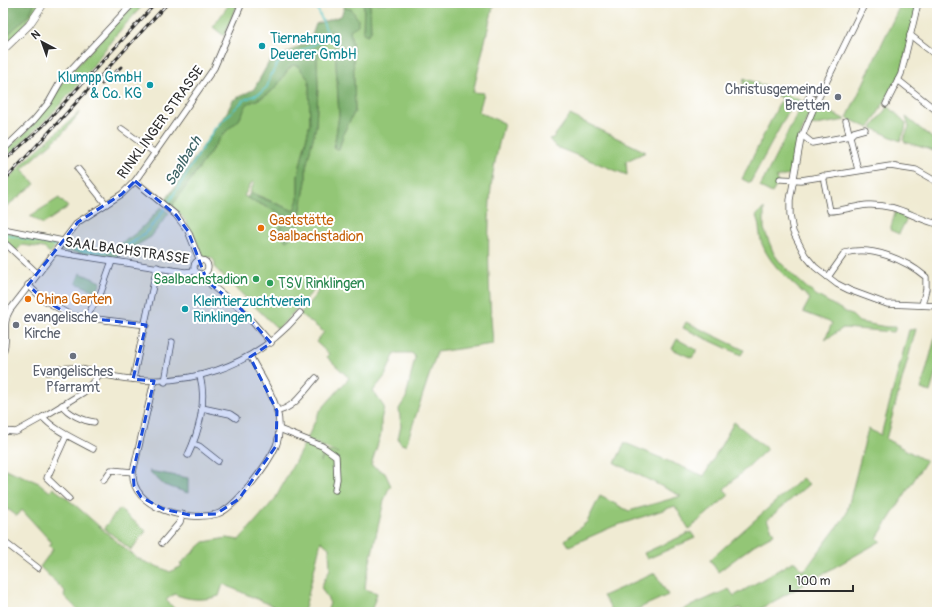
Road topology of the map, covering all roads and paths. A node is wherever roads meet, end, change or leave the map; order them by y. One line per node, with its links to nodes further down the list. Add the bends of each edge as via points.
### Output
1 (44, 3): 9 (main road, via 29,24)
2 (133, 3): 21 (street, via 62,79 49,102 34,120)
3 (242, 3): 22 (street, RINKLINGER STRASSE, via 214,68)
4 (615, 3): 5 (street)
5 (643, 3)
6 (865, 3): 12 (street)
7 (918, 3): 8 (street)
8 (910, 35): 10 (street); 11 (street, via 902,74)
9 (3, 50)
10 (937, 56)
11 (898, 80): 13 (street); 15 (street)
12 (821, 91): 14 (street); 14 (street, via 811,93 807,101)
13 (886, 104)
14 (815, 105): 19 (street)
15 (937, 111)
16 (846, 121): 20 (street)
17 (122, 129): 22 (street)
18 (865, 129): 20 (street)
19 (802, 135): 20 (street, via 812,143); 27 (street)
20 (850, 136): 24 (street)
21 (3, 150)
22 (154, 153): 28 (street, RINKLINGER STRASSE)
23 (78, 169): 30 (street)
24 (858, 170): 25 (street); 29 (street, via 903,167 916,170)
25 (823, 176): 27 (street); 31 (street, via 830,210 880,205 903,210 934,223)
26 (780, 179): 27 (street)
27 (793, 179): 42 (street, via 790,215 792,232 805,255)
28 (135, 181): 30 (street, RINKLINGER STRASSE, via 122,194); 37 (street, SAALBACHSTRASSE, via 169,208 188,231)
29 (937, 182)
30 (106, 204): 33 (street, RINKLINGER STRASSE, via 78,222)
31 (937, 221)
32 (3, 229): 33 (street)
33 (62, 242): 35 (street, RINKLINGER STRASSE)
34 (3, 244): 40 (street)
35 (55, 251): 36 (street, SAALBACHSTRASSE); 40 (street, RINKLINGER STRASSE)
36 (112, 261): 38 (street, SAALBACHSTRASSE); 47 (street, via 101,292)
37 (200, 261): 39 (street, SAALBACHSTRASSE, via 195,265); 41 (street, SAALBACHSTRASSE, via 206,262 208,266)
38 (157, 268): 39 (street, SAALBACHSTRASSE); 48 (street)
39 (195, 271): 41 (street, SAALBACHSTRASSE)
40 (37, 273): 43 (street, RINKLINGER STRASSE)
41 (204, 273): 50 (street, SAALBACHSTRASSE, via 211,285 240,309)
42 (828, 277): 44 (street, via 849,290 888,304); 44 (street, via 845,253 879,253 902,262 926,277)
43 (28, 284): 47 (street, via 44,300 72,316); 51 (street, RINKLINGER STRASSE, via 6,315)
44 (922, 305): 45 (street)
45 (937, 306)
46 (300, 313): 50 (street)
47 (86, 318): 48 (street)
48 (146, 325): 57 (street)
49 (172, 342): 59 (street)
50 (271, 343): 52 (street)
51 (3, 352)
52 (250, 356): 55 (street); 62 (street)
53 (48, 372): 54 (street, via 72,366)
54 (100, 374): 57 (street); 60 (street, via 84,392)
55 (200, 376): 59 (street); 61 (street, via 204,388)
56 (316, 378): 62 (street, via 294,403)
57 (133, 379): 58 (street)
58 (154, 381): 59 (street); 73 (street)
59 (165, 382)
60 (62, 405): 63 (street); 65 (street, via 65,409)
61 (202, 408): 64 (street, via 230,414); 69 (street)
62 (277, 411): 66 (street)
63 (44, 417): 67 (street, via 16,432); 68 (street)
64 (236, 418)
65 (94, 422)
66 (279, 429): 75 (street, via 322,446 336,456); 77 (street, via 276,446 271,455 231,506 216,514)
67 (3, 431)
68 (66, 436): 70 (street); 76 (street, via 47,478)
69 (193, 444): 71 (street); 72 (street)
70 (93, 449)
71 (188, 455)
72 (218, 461)
73 (133, 472): 74 (street, via 111,470); 77 (street, via 134,486 141,497 163,509)
74 (104, 480)
75 (335, 490)
76 (69, 499)
77 (182, 514): 79 (street, via 180,522)
78 (3, 541): 80 (street)
79 (162, 543)
80 (38, 568)

